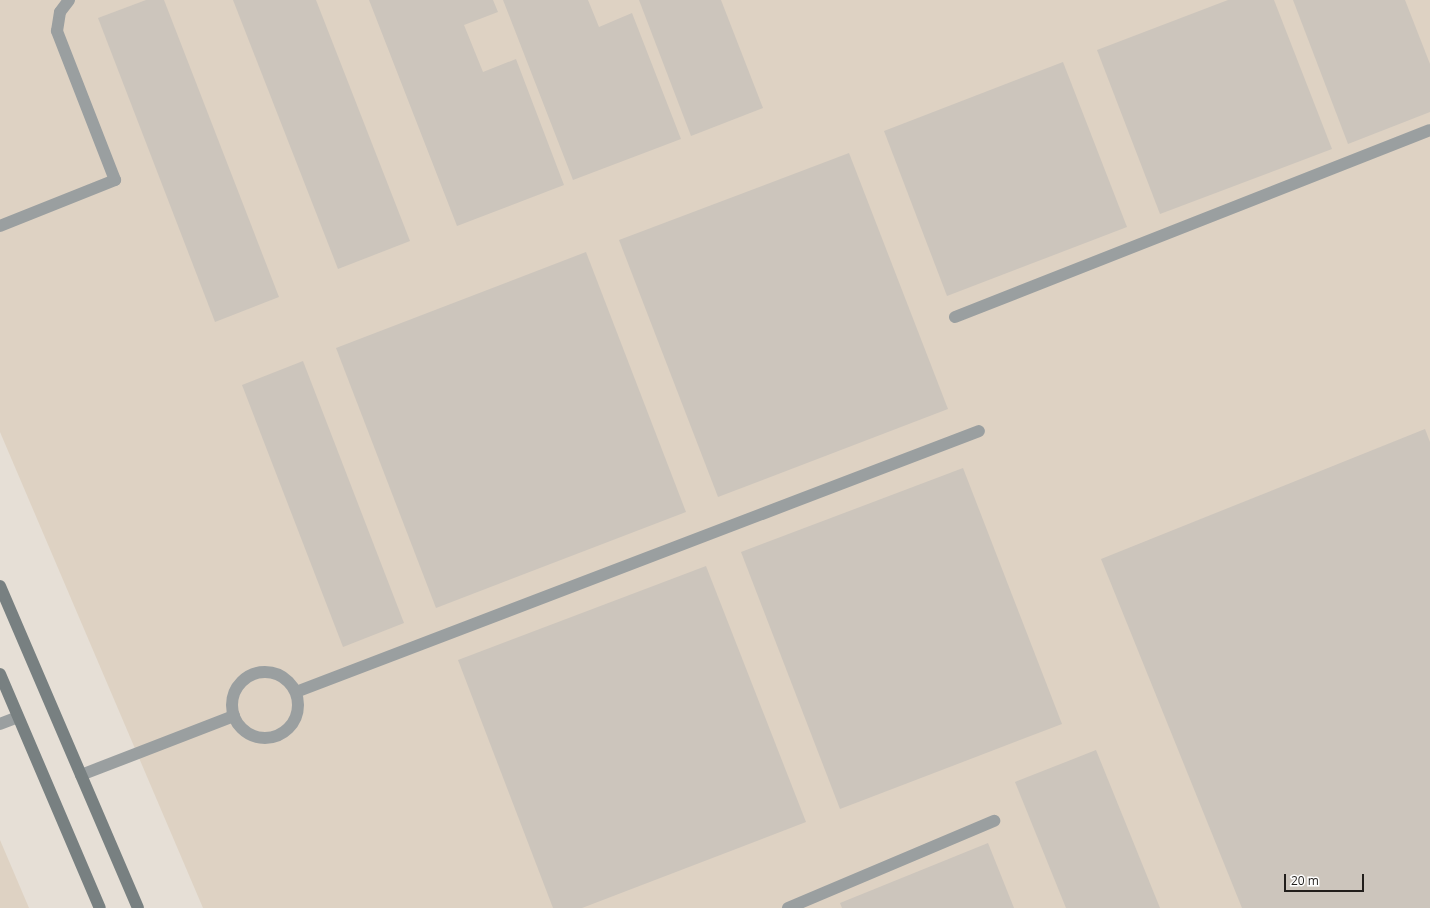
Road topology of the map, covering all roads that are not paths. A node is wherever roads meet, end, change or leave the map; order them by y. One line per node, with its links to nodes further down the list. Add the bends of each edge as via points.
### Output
1 (69, 0): 3 (lane, via 60,12 57,31 115,180)
2 (1430, 130): 4 (lane)
3 (0, 226)
4 (956, 317)
5 (979, 431): 8 (lane)
6 (0, 586): 12 (street)
7 (0, 674): 10 (street)
8 (296, 692): 9 (lane, via 282,676 271,672 249,676 234,693); 9 (lane, via 296,717 280,734 269,737 253,735 239,725)
9 (234, 716): 12 (lane)
10 (18, 717): 11 (lane); 14 (street)
11 (0, 724)
12 (81, 775): 15 (street)
13 (994, 821): 16 (lane)
14 (100, 908)
15 (138, 908)
16 (788, 908)

